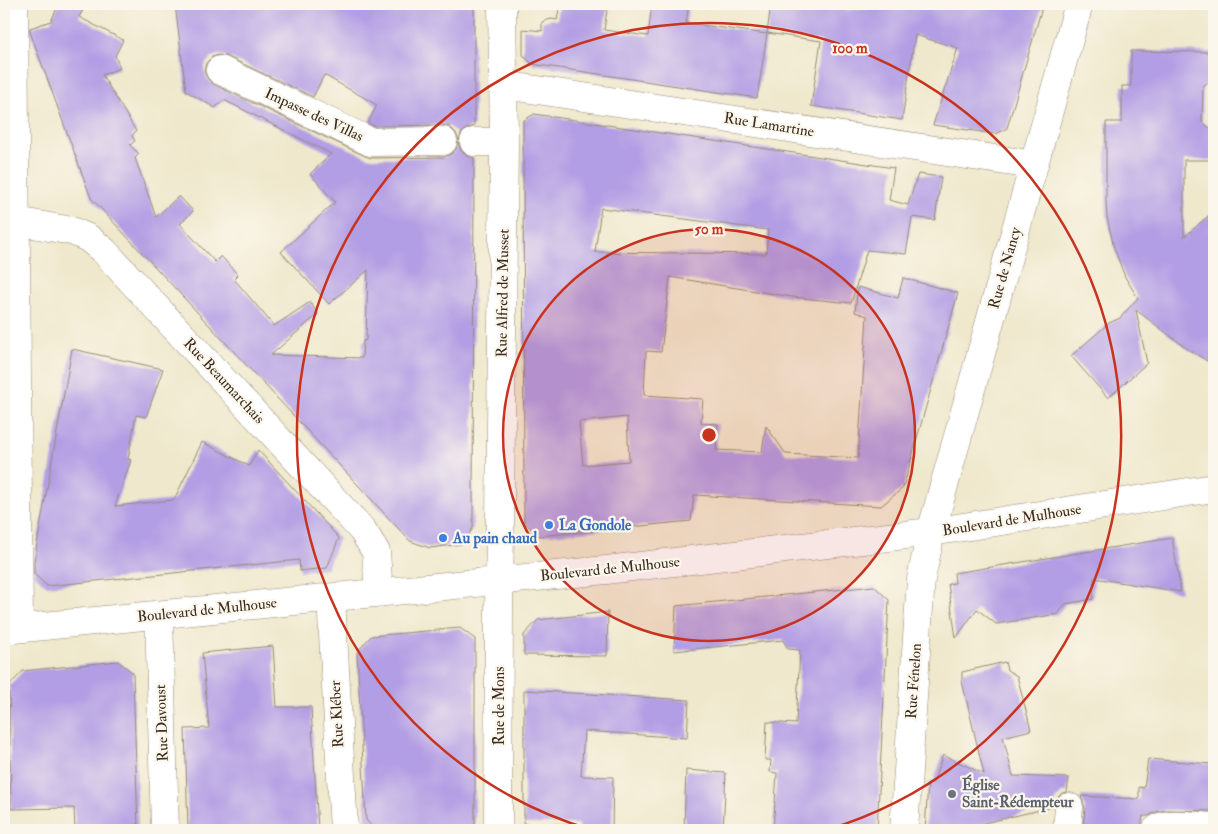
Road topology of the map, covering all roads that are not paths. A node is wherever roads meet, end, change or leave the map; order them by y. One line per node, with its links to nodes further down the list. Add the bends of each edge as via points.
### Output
1 (14, 4): 10 (street)
2 (502, 4): 5 (street, Rue Alfred de Musset)
3 (1079, 4): 9 (street, Rue de Nancy)
4 (220, 70): 6 (street, Impasse des Villas, via 371,142)
5 (504, 85): 8 (street, Rue Alfred de Musset); 9 (street, Rue Lamartine)
6 (443, 141)
7 (474, 142): 8 (street)
8 (504, 142): 13 (street, Rue Alfred de Musset)
9 (1034, 165): 12 (street, Rue de Nancy)
10 (16, 222): 14 (street, Rue Beaumarchais, via 72,231 88,238 104,251 363,530 376,552); 17 (street)
11 (1214, 488): 12 (street, Boulevard de Mulhouse)
12 (931, 532): 13 (street, Boulevard de Mulhouse); 22 (street, Rue Fénelon, via 920,579)
13 (500, 581): 14 (street, Boulevard de Mulhouse); 21 (street, Rue de Mons)
14 (379, 593): 15 (street, Boulevard de Mulhouse)
15 (331, 598): 16 (street, Boulevard de Mulhouse); 20 (street, Rue Kléber)
16 (159, 615): 17 (street, Boulevard de Mulhouse); 19 (street, Rue Davoust)
17 (11, 629)
18 (1214, 828): 23 (street, via 1168,825 1159,826)
19 (165, 830)
20 (344, 830)
21 (498, 830)
22 (904, 830)
23 (1156, 830)

